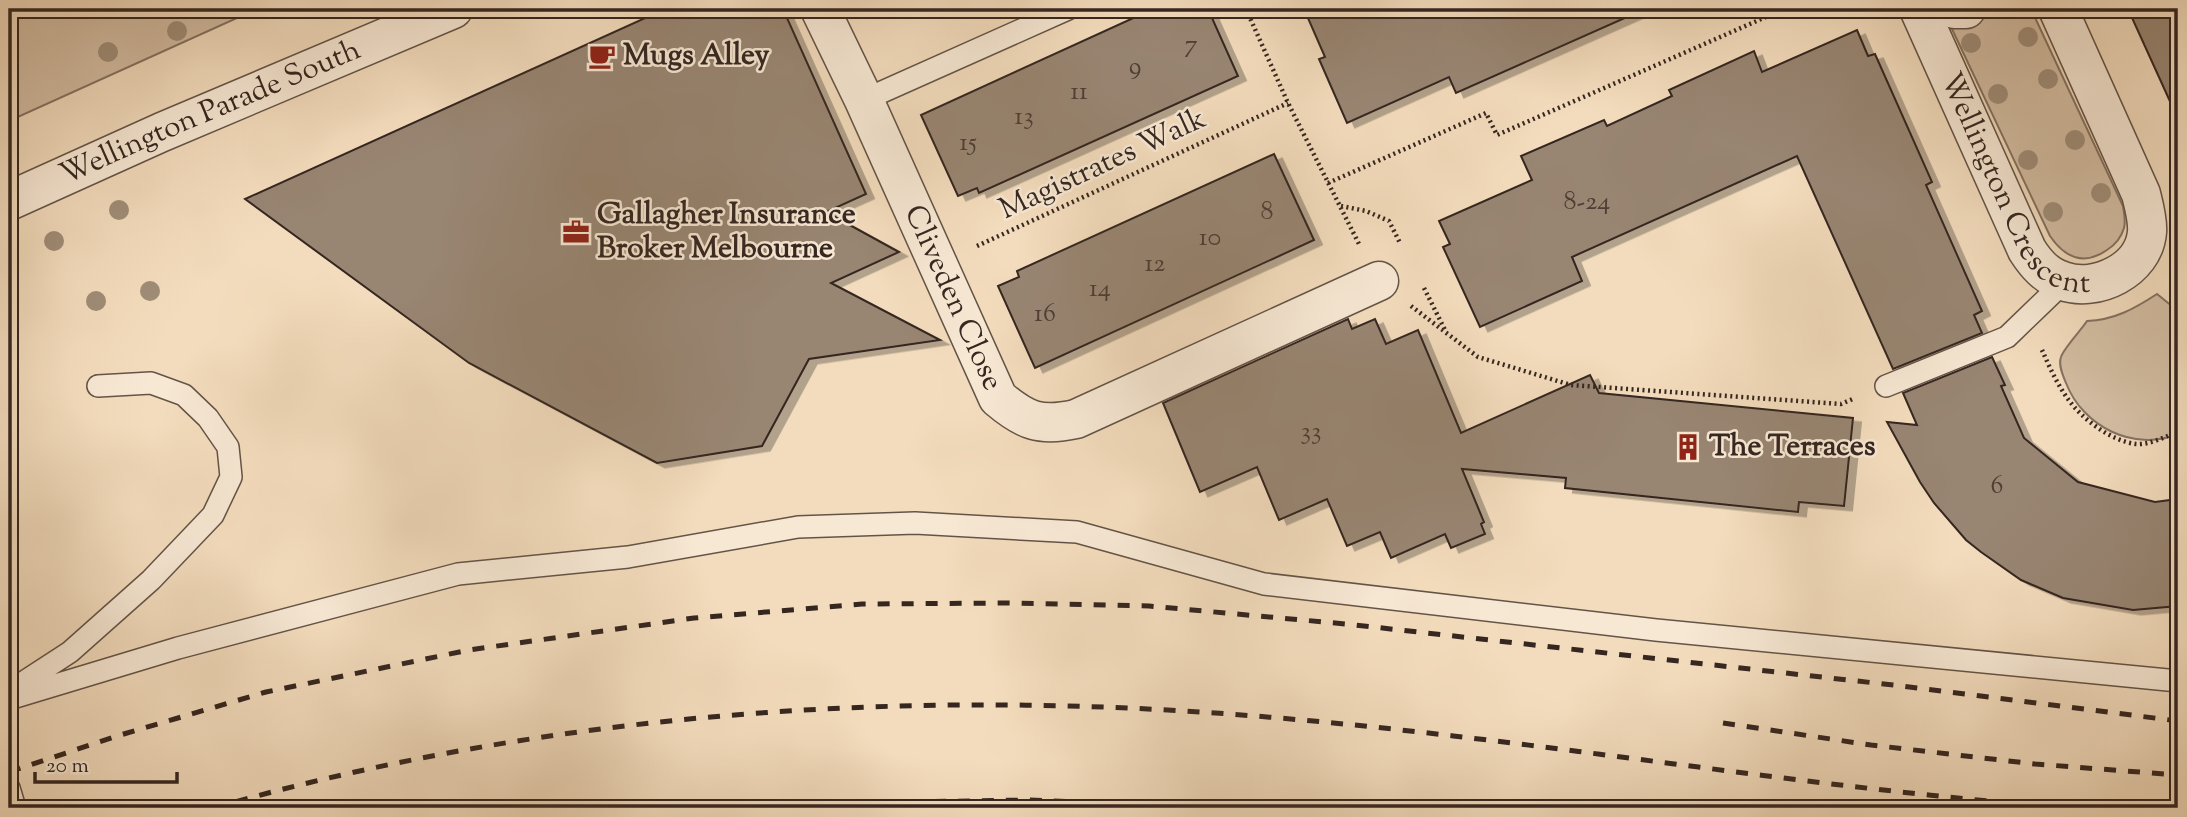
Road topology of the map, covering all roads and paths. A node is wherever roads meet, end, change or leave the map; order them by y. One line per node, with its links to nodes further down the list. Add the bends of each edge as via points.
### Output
1 (453, 9): 13 (street, Wellington Parade South)
2 (820, 9): 10 (street, Cliveden Close)
3 (1068, 9): 10 (lane)
4 (1246, 9): 11 (path)
5 (1784, 9): 12 (path, via 1497,135 1486,113)
6 (1919, 9): 16 (street, Wellington Crescent, via 2027,250 2043,270)
7 (1954, 9): 8 (street)
8 (1966, 9)
9 (2058, 9): 16 (street, Wellington Crescent, via 2141,194 2147,232 2134,260 2114,277 2090,285)
10 (864, 100): 14 (street, Cliveden Close)
11 (1288, 103): 12 (path); 14 (path, Magistrates Walk)
12 (1328, 183): 15 (path)
13 (9, 201)
14 (937, 265): 15 (street, Cliveden Close, via 998,398 1013,411 1054,424 1076,419)
15 (1379, 281): 19 (path, via 1478,357 1571,384 1842,404)
16 (2064, 282): 17 (lane)
17 (2028, 317): 19 (lane, via 2007,337); 20 (path, via 2068,400 2087,419 2113,437 2138,444)
18 (98, 386): 22 (lane, via 151,383 184,395 228,447 230,477 214,515 151,580 70,652)
19 (1886, 386)
20 (2178, 431)
21 (2178, 681): 23 (lane, via 1656,630 1264,584 1077,532 915,523 798,527 628,557 458,575 178,648)
22 (9, 692)
23 (9, 699)
24 (9, 788): 25 (lane)
25 (15, 808)

